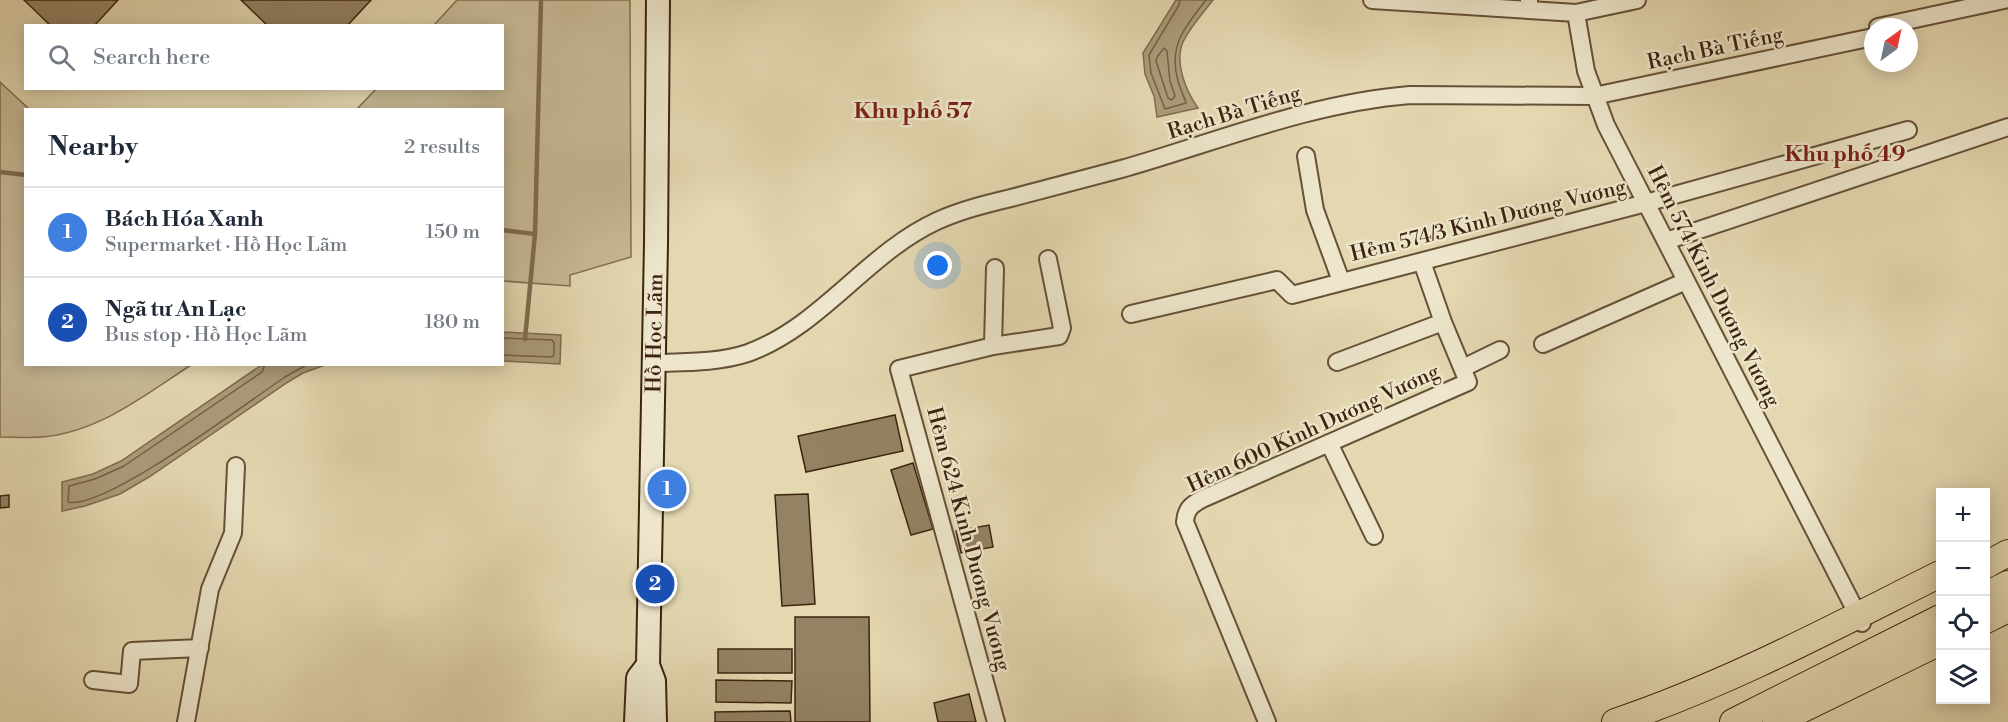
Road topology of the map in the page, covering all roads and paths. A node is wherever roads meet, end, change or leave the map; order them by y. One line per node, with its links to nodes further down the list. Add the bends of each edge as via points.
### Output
1 (658, 0): 29 (main road, Hồ Học Lãm)
2 (1372, 0): 3 (street)
3 (1383, 0): 6 (street)
4 (1637, 0): 8 (street)
5 (2004, 0): 9 (street)
6 (1529, 5): 8 (street)
7 (2008, 8): 10 (street)
8 (1576, 13): 13 (street, Hẻm 574 Kinh Dương Vương)
9 (1918, 18)
10 (1918, 28)
11 (1864, 30): 13 (street, Rạch Bà Tiếng)
12 (1864, 39): 13 (street, Rạch Bà Tiếng)
13 (1593, 92): 17 (street, Hẻm 574 Kinh Dương Vương); 29 (street, Rạch Bà Tiếng, via 1409,85 1356,92 969,199 932,213 895,234 803,310 757,339 721,350)
14 (2008, 127): 18 (street)
15 (1908, 130): 17 (street, Hẻm 574/3 Kinh Dương Vương)
16 (1306, 156): 22 (street, via 1315,210)
17 (1646, 203): 18 (street, Hẻm 574 Kinh Dương Vương); 20 (street, Hẻm 574/3 Kinh Dương Vương)
18 (1666, 242): 23 (street, Hẻm 574 Kinh Dương Vương)
19 (1048, 259): 27 (street, via 1060,334)
20 (1422, 262): 22 (street, Hẻm 574/3 Kinh Dương Vương); 25 (street)
21 (995, 268): 27 (street)
22 (1341, 281): 24 (street, Hẻm 574/3 Kinh Dương Vương, via 1292,295 1277,280)
23 (1686, 281): 26 (street); 46 (street, Hẻm 574 Kinh Dương Vương)
24 (1131, 314)
25 (1443, 322): 30 (street); 31 (street)
26 (1543, 344)
27 (993, 346): 54 (street, Hẻm 624 Kinh Dương Vương, via 899,369)
28 (1500, 350): 31 (street, Hẻm 600 Kinh Dương Vương)
29 (654, 359): 49 (main road, Hồ Học Lãm)
30 (1337, 362)
31 (1465, 375): 32 (street, Hẻm 600 Kinh Dương Vương, via 1389,418)
32 (1329, 443): 34 (street); 55 (street, Hẻm 600 Kinh Dương Vương, via 1197,502 1186,513 1185,522)
33 (236, 466): 48 (street, via 233,533 210,589)
34 (1374, 536)
35 (2008, 540): 36 (main road)
36 (1990, 550)
37 (2008, 553): 38 (main road)
38 (1990, 563)
39 (1936, 577): 46 (main road)
40 (2008, 584): 42 (main road)
41 (1936, 590): 46 (main road)
42 (1990, 593)
43 (2008, 609): 44 (main road)
44 (1990, 618)
45 (1936, 620): 58 (main road)
46 (1861, 621): 56 (main road, via 1666,705); 57 (main road, via 1766,674)
47 (1936, 644): 59 (main road)
48 (200, 648): 50 (street, via 132,651 129,684); 51 (street)
49 (648, 665): 52 (main road, Hồ Học Lãm, via 638,678); 53 (main road, Hồ Học Lãm, via 654,681)
50 (93, 680)
51 (186, 722)
52 (636, 722)
53 (655, 722)
54 (996, 722)
55 (1267, 722)
56 (1615, 722)
57 (1653, 722)
58 (1733, 722)
59 (1776, 722)

